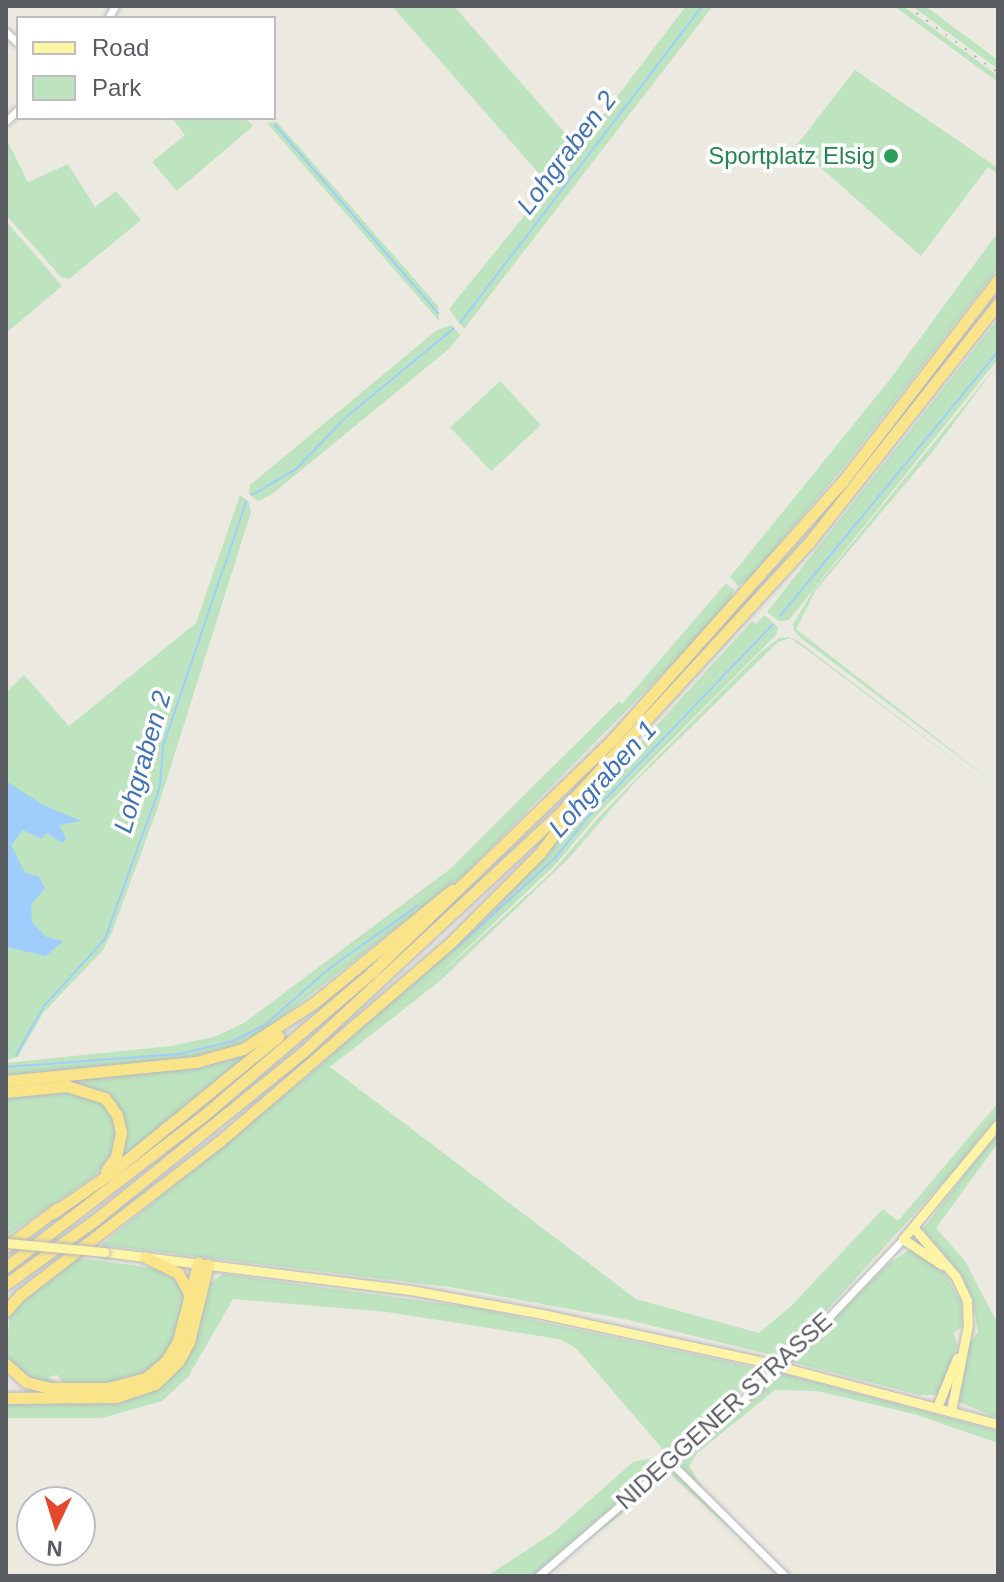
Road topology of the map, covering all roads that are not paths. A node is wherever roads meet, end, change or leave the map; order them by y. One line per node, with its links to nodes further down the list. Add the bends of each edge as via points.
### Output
1 (998, 280): 4 (highway, via 853,469 735,607 613,739)
2 (998, 303): 3 (highway, via 854,490)
3 (597, 776): 17 (highway, via 432,937 303,1052 95,1220); 19 (highway, via 540,853 451,942 220,1141)
4 (479, 871): 5 (highway, via 418,914); 15 (highway, via 282,1050)
5 (315, 1002): 6 (highway, via 262,1040 208,1060); 9 (highway, via 184,1116)
6 (6, 1081)
7 (6, 1092): 9 (highway, via 86,1089 105,1098 117,1115 121,1139 113,1163)
8 (998, 1124): 10 (main road)
9 (53, 1213): 12 (highway)
10 (913, 1227): 11 (main road); 16 (main road)
11 (903, 1239): 16 (main road); 26 (street, NIDEGGENER STRASSE, bridge, via 762,1383)
12 (6, 1245): 13 (main road, bridge)
13 (145, 1257): 14 (main road); 18 (highway, via 178,1273)
14 (203, 1263): 18 (highway); 22 (highway, via 189,1342 178,1362 155,1384 116,1397); 23 (main road, via 410,1290 560,1317)
15 (6, 1267)
16 (948, 1268): 20 (main road, via 967,1301)
17 (6, 1284)
18 (190, 1296): 21 (highway, via 171,1355 138,1381 107,1388 50,1388 20,1379)
19 (6, 1311)
20 (962, 1348): 23 (main road); 24 (main road)
21 (6, 1364)
22 (6, 1398)
23 (937, 1407): 24 (main road)
24 (951, 1411): 25 (main road)
25 (998, 1424)
26 (670, 1462): 27 (street, NIDEGGENER STRASSE); 28 (street)
27 (538, 1576)
28 (785, 1576)

